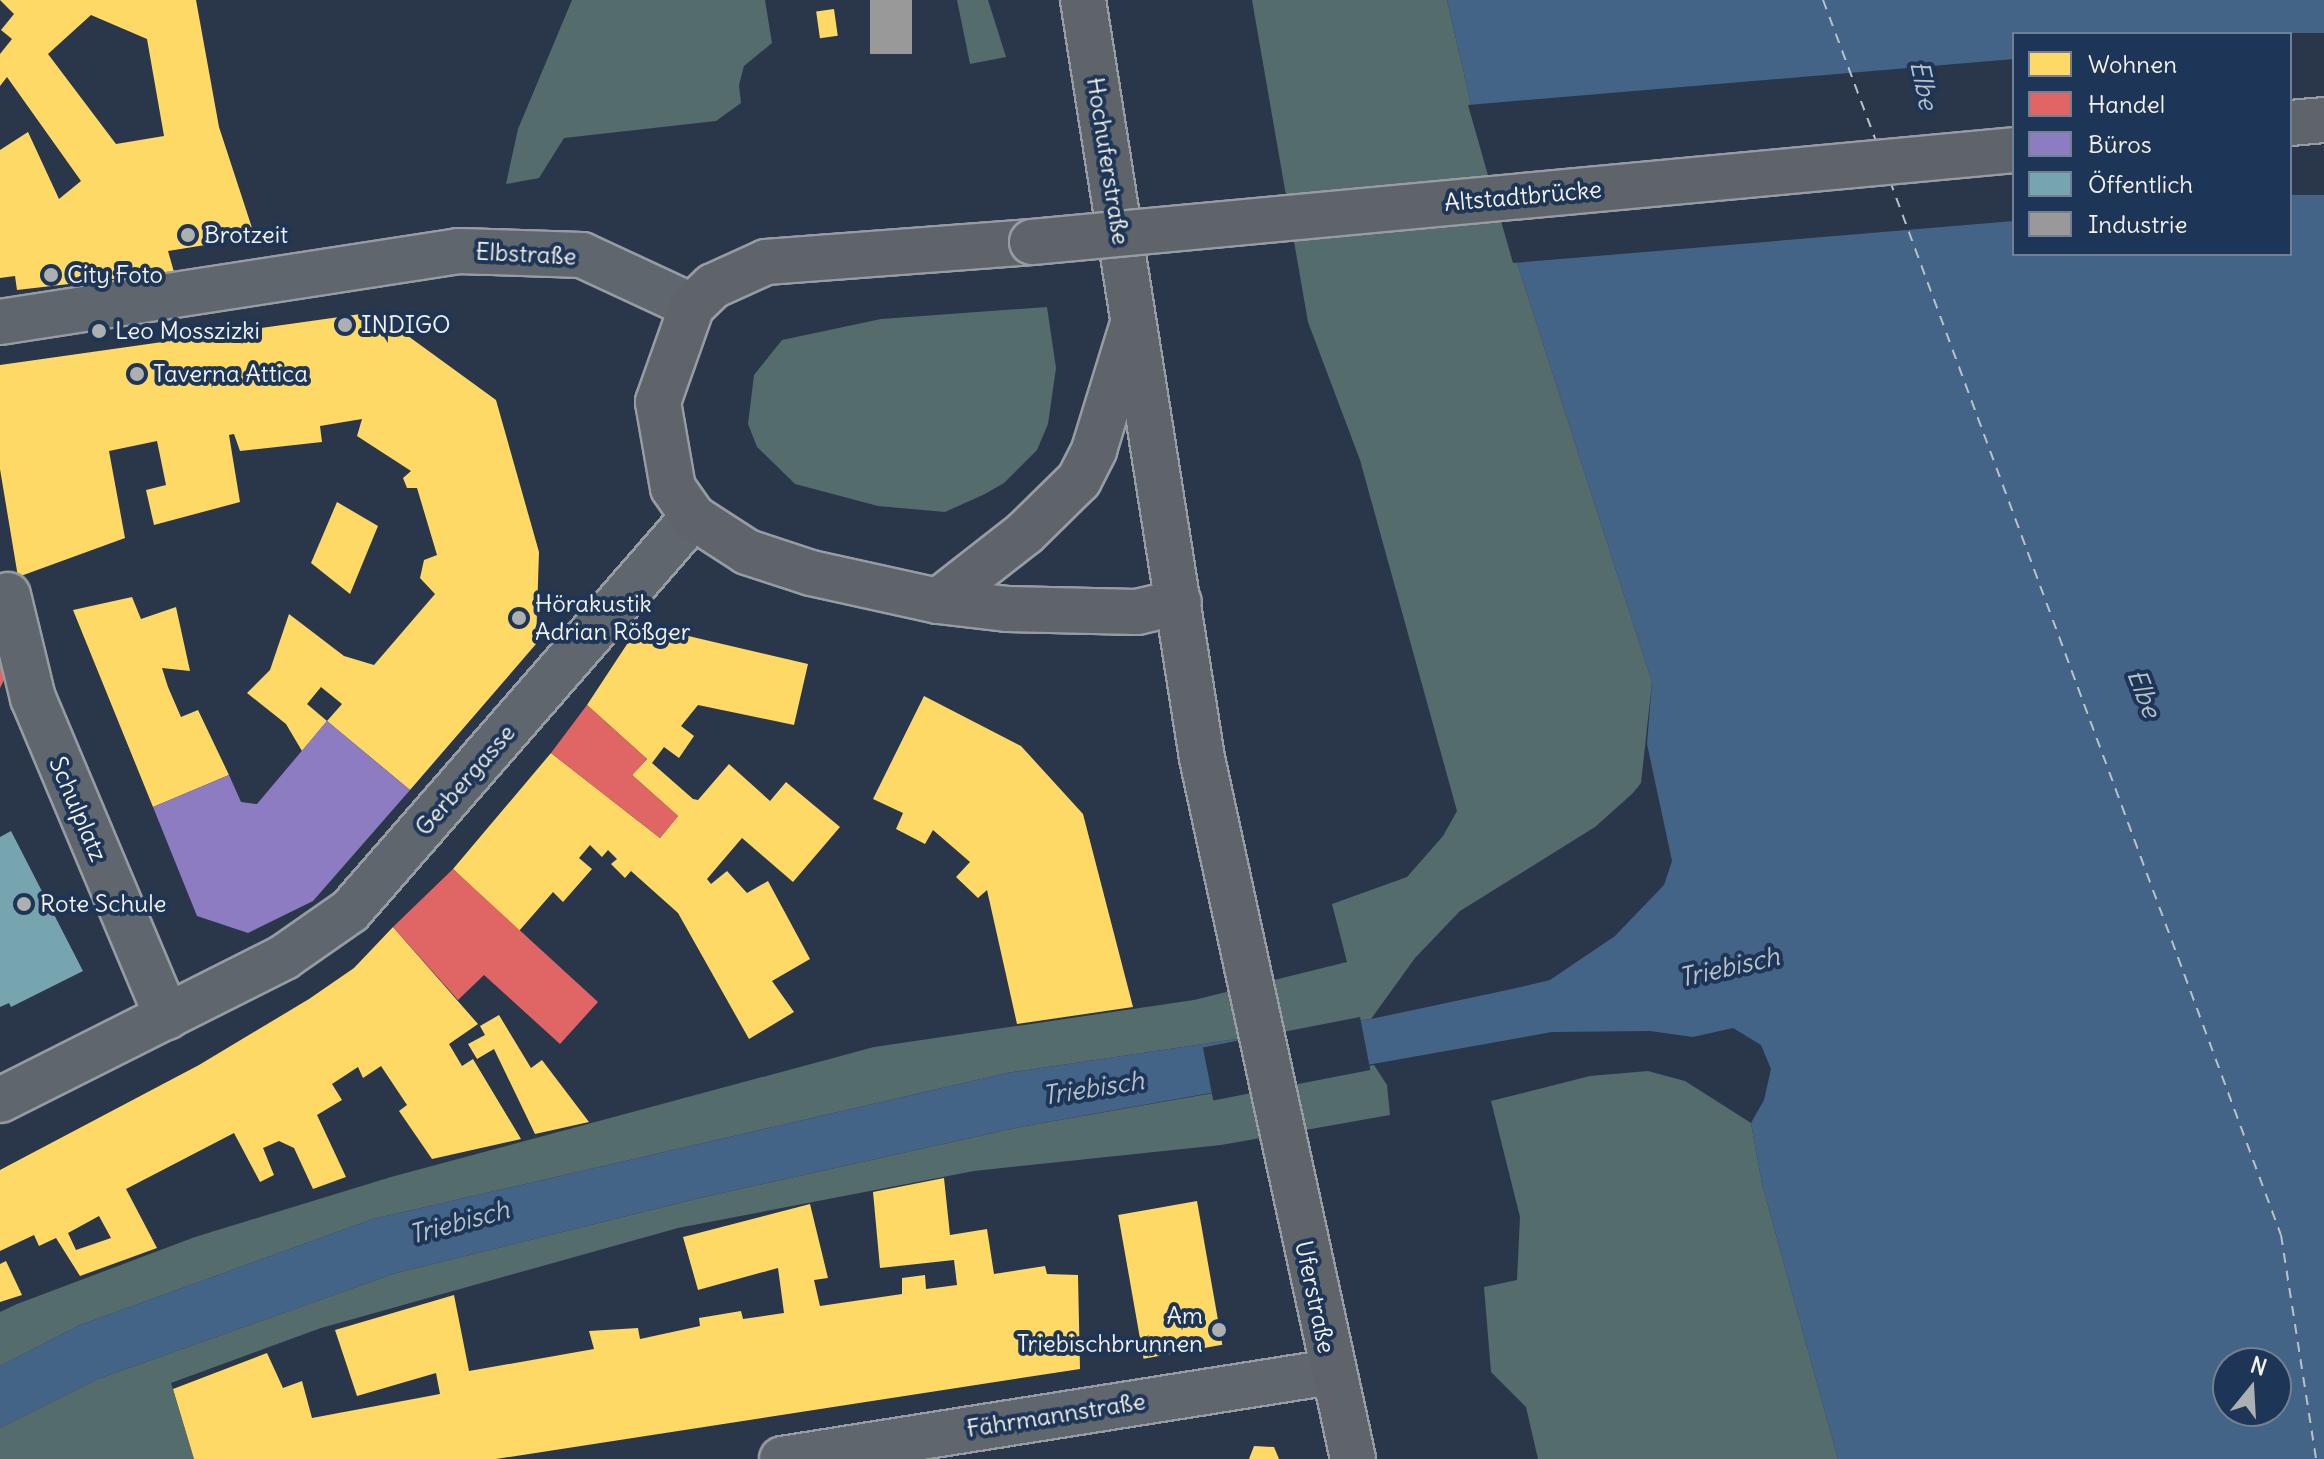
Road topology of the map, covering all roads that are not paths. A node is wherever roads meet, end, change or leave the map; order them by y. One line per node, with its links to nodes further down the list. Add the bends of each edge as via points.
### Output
1 (1083, 0): 6 (main road, Hochuferstraße)
2 (2324, 120): 3 (main road)
3 (2292, 123)
4 (2012, 150): 5 (main road, Altstadtbrücke, bridge, via 766,262 713,286)
5 (692, 306): 7 (street, Elbstraße, via 582,255 458,251); 8 (main road, via 658,402 673,488)
6 (1133, 321): 10 (main road, via 1094,450 1079,480 1025,533); 11 (main road, Hochuferstraße)
7 (0, 322)
8 (693, 517): 10 (main road, via 747,552 811,573); 12 (street, Gerbergasse, via 350,911 284,957)
9 (8, 595): 12 (street, Schulplatz, via 33,698)
10 (938, 601): 11 (main road, via 1007,609 1137,612)
11 (1179, 602): 14 (main road, Uferstraße, via 1202,758)
12 (167, 1017): 13 (street, Gerbergasse)
13 (0, 1100)
14 (1331, 1372): 15 (street, Fährmannstraße); 16 (main road, Uferstraße)
15 (782, 1459)
16 (1353, 1459)

